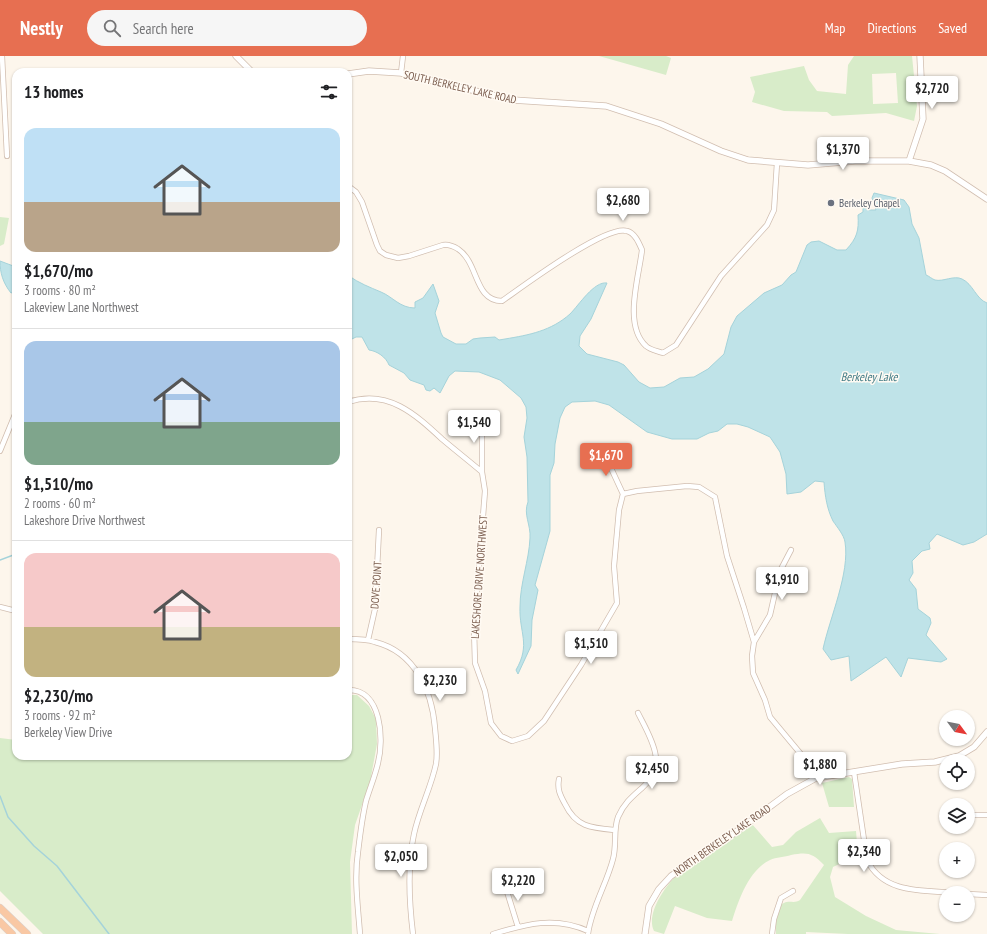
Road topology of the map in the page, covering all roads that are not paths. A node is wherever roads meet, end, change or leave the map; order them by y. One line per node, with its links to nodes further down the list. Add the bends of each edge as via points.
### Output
1 (2, 56): 8 (street)
2 (236, 56): 5 (street)
3 (403, 56): 7 (street)
4 (920, 56): 9 (street, via 923,119)
5 (248, 68)
6 (352, 73): 7 (street, SOUTH BERKELEY LAKE ROAD, via 369,71)
7 (401, 73): 10 (street, SOUTH BERKELEY LAKE ROAD, via 514,100 606,106 644,118 748,160)
8 (7, 156)
9 (909, 160): 10 (street, SOUTH BERKELEY LAKE ROAD, via 808,165); 12 (street, via 945,171)
10 (777, 163): 11 (street, via 774,210 767,225 721,276 685,335 676,345 663,353 646,347 638,336 633,315 642,250 639,243 626,230 614,232 574,252 502,301 494,301 483,293 470,262 454,246 448,244 398,258 380,251 362,202)
11 (352, 189)
12 (985, 197): 13 (street)
13 (987, 203)
14 (352, 401): 19 (street, via 372,398 395,404 421,419)
15 (482, 416): 19 (street, LAKESHORE DRIVE NORTHWEST)
16 (12, 422): 17 (street)
17 (0, 451)
18 (604, 453): 20 (street)
19 (482, 472): 20 (street, LAKESHORE DRIVE NORTHWEST, via 485,491 474,629 475,663 486,691 491,723 501,736 512,741 528,736 544,721 581,665 617,603 614,566)
20 (623, 494): 27 (street, via 687,486 699,487 715,498 727,556)
21 (379, 530): 26 (street, DOVE POINT, via 375,609)
22 (791, 550): 27 (street, via 780,571 770,615)
23 (0, 607): 24 (street)
24 (12, 610)
25 (352, 639): 26 (street)
26 (368, 640): 49 (street, via 387,646 406,660 424,682 433,708 436,763 417,823 411,858)
27 (754, 642): 32 (street, via 753,673 770,717 805,759)
28 (352, 691): 48 (street, via 362,693 370,699 378,716 381,742 379,763 360,827 357,859)
29 (638, 713): 36 (street, via 654,746 656,770 649,782 626,801)
30 (987, 732): 31 (street, NORTH BERKELEY LAKE ROAD, via 974,747 959,756 935,762 902,764)
31 (854, 772): 32 (street, NORTH BERKELEY LAKE ROAD); 39 (street, via 867,860 872,870 890,885)
32 (816, 778): 51 (street, NORTH BERKELEY LAKE ROAD, via 787,794 671,876 649,906)
33 (559, 780): 36 (street, via 559,792 571,815 592,828)
34 (975, 815): 35 (street)
35 (987, 815)
36 (615, 830): 45 (street, via 616,846 612,864)
37 (504, 882): 44 (street)
38 (793, 891): 52 (street, via 781,898)
39 (939, 891)
40 (975, 894): 41 (street)
41 (987, 895)
42 (0, 908): 47 (highway)
43 (0, 922): 46 (highway)
44 (518, 927): 45 (street, via 550,922); 50 (street)
45 (588, 932)
46 (12, 934)
47 (27, 934)
48 (360, 934)
49 (413, 934)
50 (493, 934)
51 (645, 934)
52 (772, 934)

